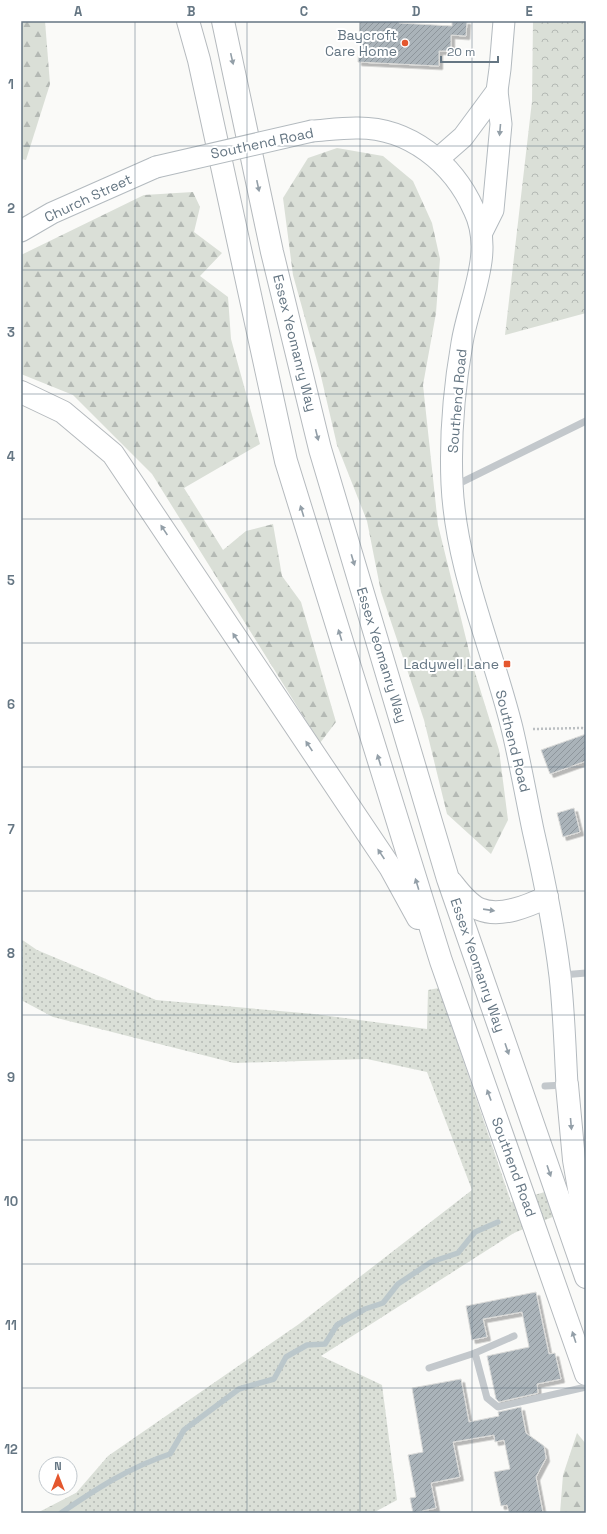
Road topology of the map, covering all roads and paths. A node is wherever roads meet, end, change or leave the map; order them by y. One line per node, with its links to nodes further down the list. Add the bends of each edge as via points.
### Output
1 (188, 21): 16 (main road, one-way to 1, via 286,461 199,60)
2 (222, 21): 14 (main road, Essex Yeomanry Way, one-way to 14, via 272,252 320,449)
3 (504, 21): 4 (street)
4 (496, 91): 5 (street, via 463,137); 8 (street, one-way to 8, via 501,124 493,210)
5 (439, 158): 6 (street, Southend Road, bridge, via 411,140 385,131 358,128 312,131); 8 (street, Southend Road, via 460,182 476,212)
6 (156, 167): 7 (street, Church Street, via 52,213)
7 (21, 231)
8 (482, 232): 11 (street, Southend Road, via 480,271 462,342 451,437)
9 (21, 392): 16 (main road, one-way to 9, via 390,867 113,454 63,412)
10 (586, 421): 11 (lane)
11 (452, 487): 12 (street, Southend Road, via 460,552)
12 (512, 729): 13 (path); 15 (street, Southend Road)
13 (586, 729)
14 (448, 880): 15 (main road, one-way to 15, via 479,909 497,912 514,910); 22 (main road, Essex Yeomanry Way, one-way to 22)
15 (548, 897): 18 (street, Southend Road)
16 (441, 961): 26 (main road, Southend Road, one-way to 16)
17 (586, 973): 18 (lane)
18 (560, 975): 19 (street, Southend Road)
19 (567, 1085): 20 (lane); 21 (main road, one-way to 21, via 574,1160)
20 (545, 1086)
21 (586, 1228)
22 (586, 1277)
23 (514, 1336): 24 (lane)
24 (475, 1353): 25 (lane); 27 (lane, via 487,1398 498,1406)
25 (429, 1368)
26 (586, 1374)
27 (586, 1387)

